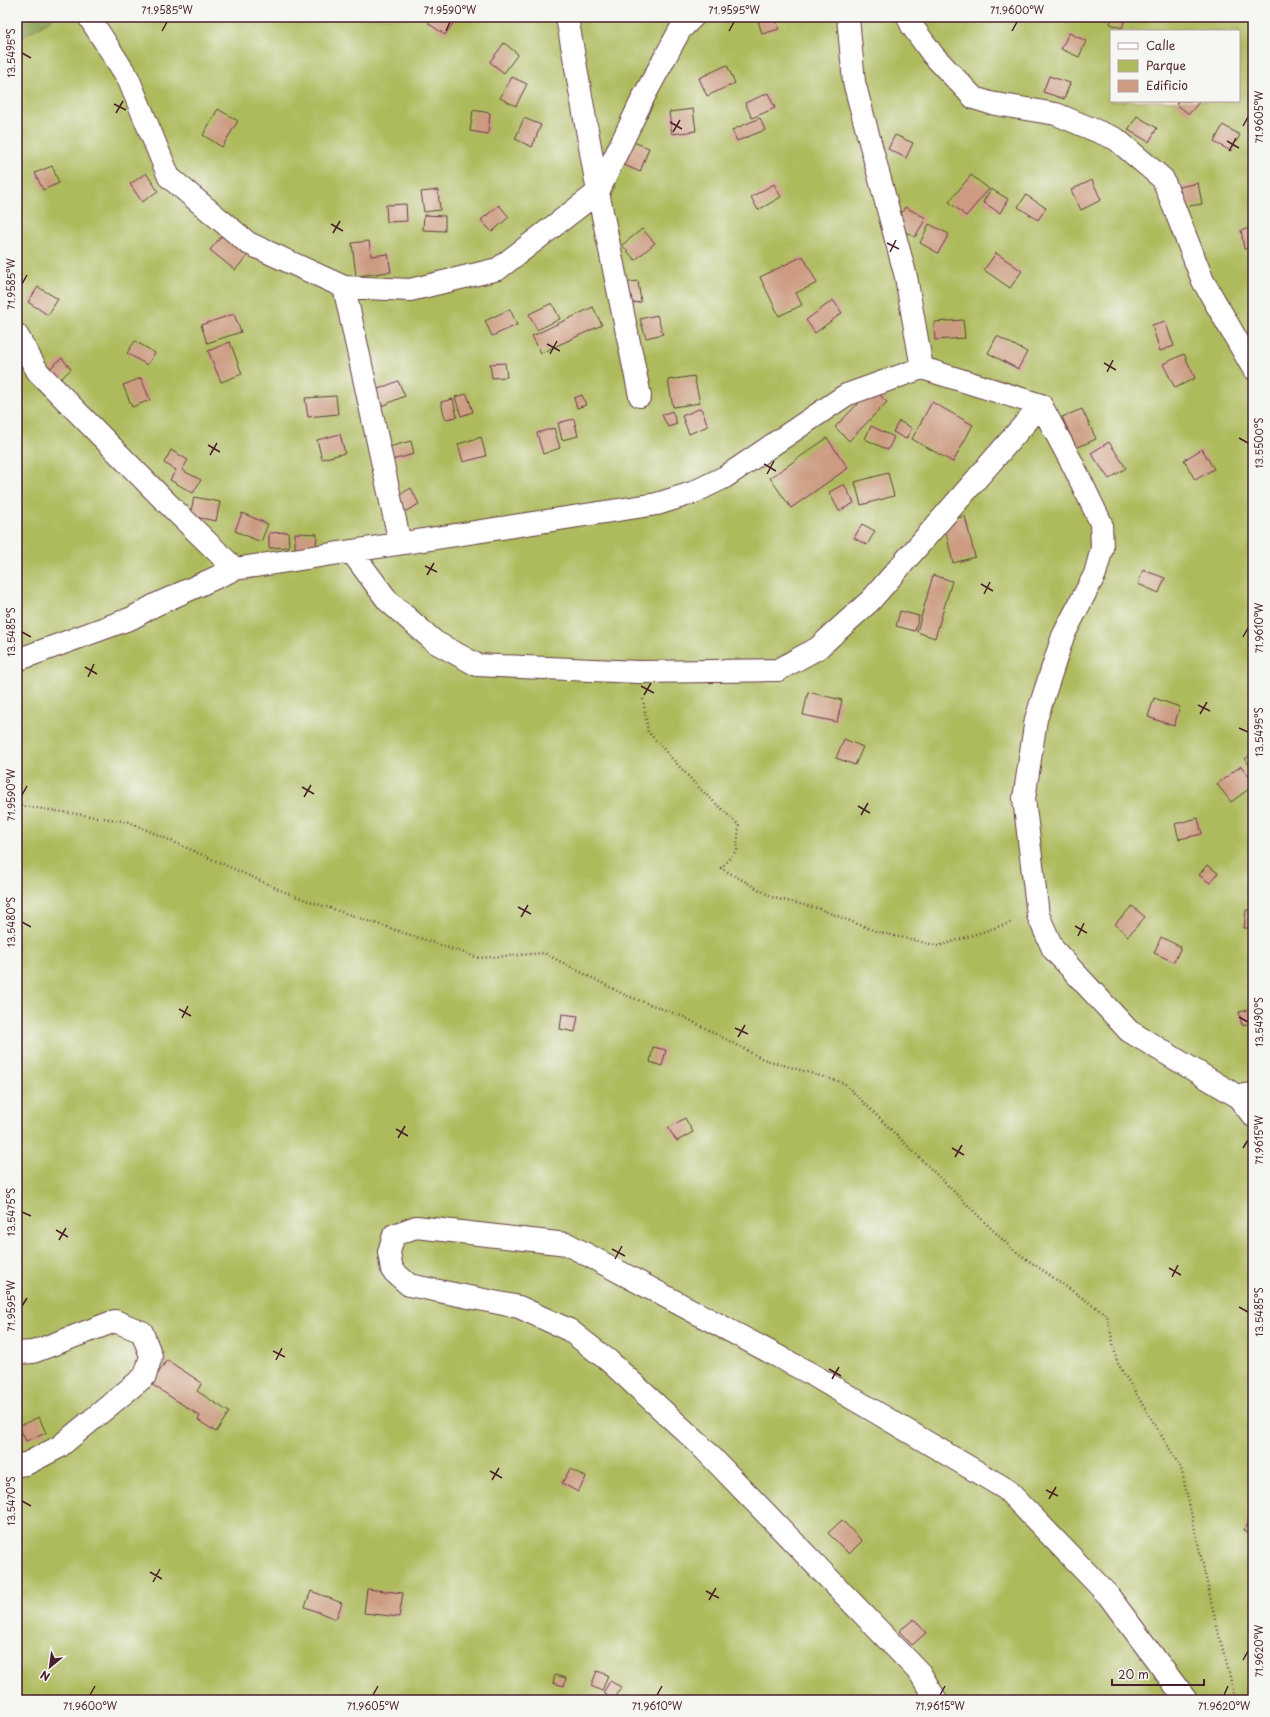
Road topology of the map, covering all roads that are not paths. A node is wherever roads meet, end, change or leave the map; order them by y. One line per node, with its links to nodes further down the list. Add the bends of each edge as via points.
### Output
1 (89, 17): 7 (street, via 128,78 169,177 248,243)
2 (567, 17): 6 (street)
3 (693, 17): 6 (street, via 680,30 644,96)
4 (848, 17): 9 (street, via 854,82 906,277)
5 (908, 17): 10 (street, via 933,56 974,98 1056,114 1109,136 1116,139 1163,179 1203,281)
6 (598, 192): 7 (street, via 498,269 410,290); 11 (street)
7 (344, 287): 13 (street)
8 (17, 335): 15 (street, via 38,372)
9 (922, 368): 12 (street); 13 (street, via 846,395 725,477 692,493 657,504)
10 (1253, 368)
11 (640, 396)
12 (1042, 405): 14 (street, via 871,600 818,648 778,670 639,672 478,664 435,642 388,601); 17 (street, via 1100,523 1102,548 1095,574 1063,636 1036,719 1024,798 1038,915 1053,949 1129,1031)
13 (400, 543): 14 (street)
14 (351, 551): 15 (street)
15 (235, 569): 16 (street, via 132,618)
16 (17, 660)
17 (1245, 1095): 18 (street)
18 (1253, 1116)
19 (17, 1353): 20 (street, via 33,1352 115,1321 142,1332 151,1356 145,1376 59,1447 26,1464)
20 (17, 1465)
21 (936, 1700): 22 (street, via 920,1673 699,1444 609,1362 569,1330 519,1307 409,1285 392,1270 389,1252 394,1235 416,1227 567,1244 813,1375 1006,1489 1108,1595)
22 (1186, 1700)

